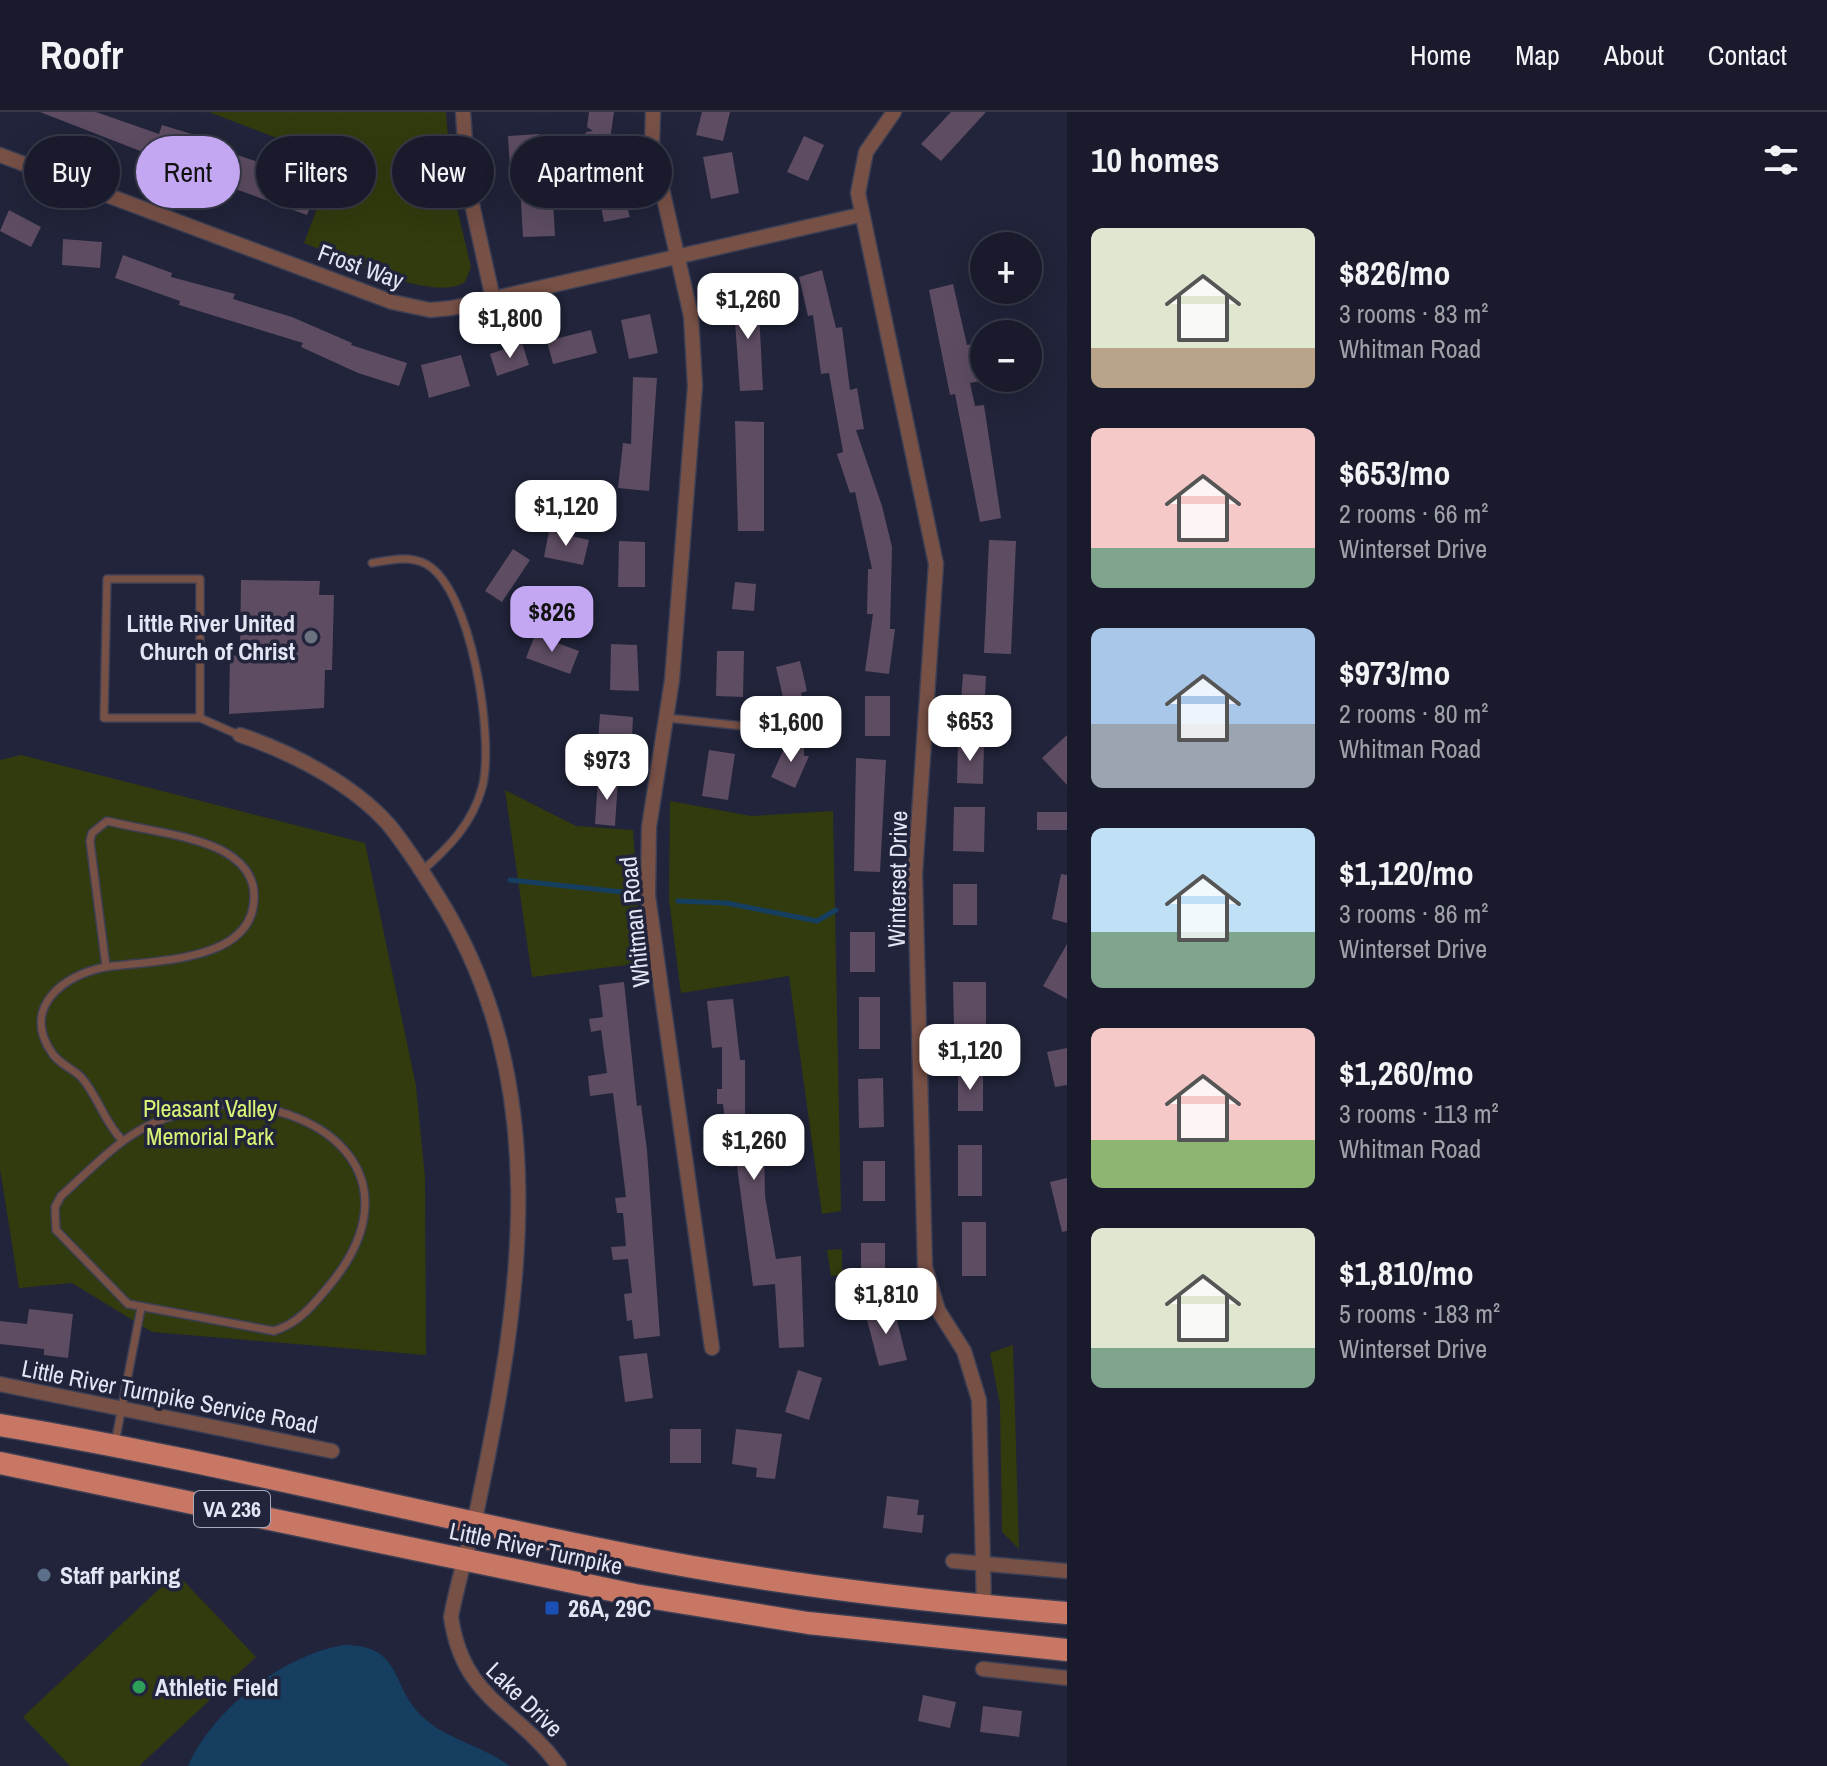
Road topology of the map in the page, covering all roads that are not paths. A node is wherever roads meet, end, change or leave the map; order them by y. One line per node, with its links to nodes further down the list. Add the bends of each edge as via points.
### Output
1 (463, 112): 7 (street, via 468,186)
2 (653, 112): 6 (street, Whitman Road, via 652,145)
3 (894, 112): 5 (street, Winterset Drive, via 866,152 858,193)
4 (0, 155): 7 (street, Frost Way, via 408,307 452,308)
5 (860, 215): 6 (street, Frost Way); 27 (street, Winterset Drive, via 936,564 915,874 925,1267 938,1310 964,1351 979,1400)
6 (677, 256): 7 (street, Frost Way); 10 (street, Whitman Road, via 691,316 695,386)
7 (493, 299)
8 (372, 563): 13 (lane, via 418,560 439,572 470,638 486,766 475,810 446,850)
9 (200, 718): 9 (lane, via 104,718 107,579 200,579); 12 (lane)
10 (668, 718): 11 (lane); 17 (street, Whitman Road, via 649,827 648,896)
11 (752, 727)
12 (240, 735): 13 (street, Lake Drive, via 341,786 387,823)
13 (422, 871): 24 (street, Lake Drive, via 465,944 487,995 503,1054 517,1145 513,1318)
14 (106, 967): 14 (lane, via 205,953 239,936 255,896 246,869 210,846 100,823 90,841); 15 (lane, via 62,983 45,1007 42,1028 52,1054 81,1077)
15 (122, 1140): 16 (lane, via 61,1196 54,1218 62,1240 106,1286); 16 (lane, via 142,1126 191,1110 220,1104 269,1108 329,1133 352,1161 364,1199 354,1251 307,1312 287,1327 260,1331)
16 (141, 1308): 19 (lane)
17 (712, 1348)
18 (0, 1384): 19 (street, Little River Turnpike Service Road)
19 (122, 1406): 21 (lane); 22 (street, Little River Turnpike Service Road)
20 (0, 1425): 21 (main road, Little River Turnpike / VA 236)
21 (115, 1445): 24 (main road, Little River Turnpike / VA 236)
22 (332, 1451)
23 (0, 1463): 25 (main road, Little River Turnpike / VA 236)
24 (474, 1523): 25 (street, Lake Drive); 29 (main road, Little River Turnpike / VA 236, via 756,1577)
25 (463, 1561): 31 (main road, Little River Turnpike / VA 236, via 808,1623); 34 (street, Lake Drive, via 451,1617 466,1671 478,1688 534,1734)
26 (953, 1561): 27 (street)
27 (983, 1564): 28 (street); 29 (street, Winterset Drive)
28 (1067, 1571)
29 (984, 1606): 30 (main road, Little River Turnpike / VA 236)
30 (1067, 1613)
31 (1067, 1650)
32 (983, 1669): 33 (street)
33 (1067, 1678)
34 (559, 1766)

